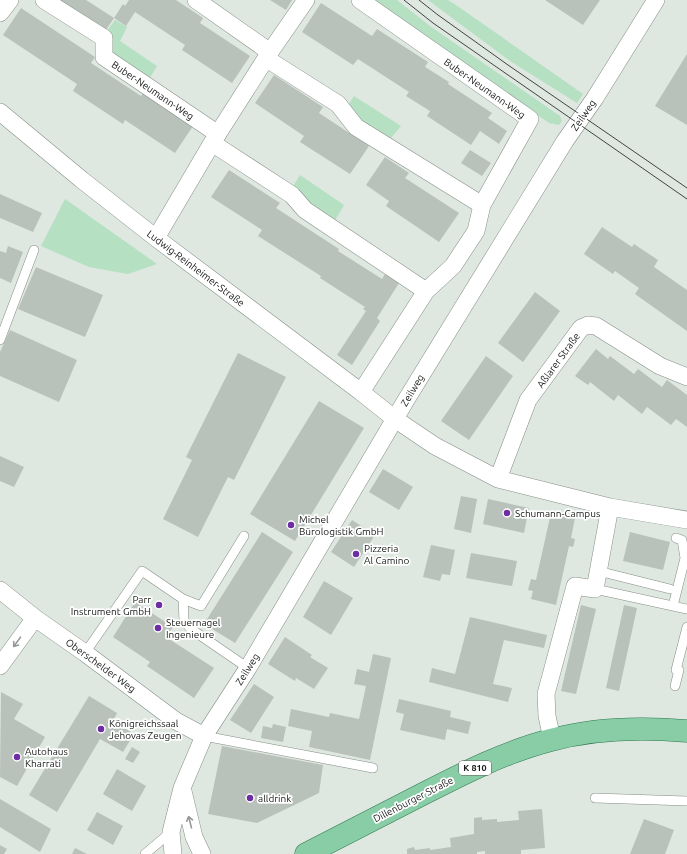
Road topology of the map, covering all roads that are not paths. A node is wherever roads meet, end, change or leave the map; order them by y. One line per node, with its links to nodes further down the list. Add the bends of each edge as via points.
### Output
1 (10, 0): 7 (street)
2 (44, 0): 10 (street, Buber-Neumann-Weg, via 104,38 104,57)
3 (196, 0): 8 (street)
4 (306, 0): 8 (street)
5 (360, 0): 11 (street, Buber-Neumann-Weg, via 530,119)
6 (656, 0): 18 (street, Zeilweg, via 595,98 565,140)
7 (0, 13)
8 (268, 56): 10 (street); 11 (street, via 338,104 356,127)
9 (0, 112): 12 (street, Ludwig-Reinheimer-Straße)
10 (215, 138): 12 (street); 14 (street, Buber-Neumann-Weg, via 292,195 305,210)
11 (482, 206): 14 (street, Buber-Neumann-Weg, via 476,231 453,266)
12 (156, 238): 17 (street, Ludwig-Reinheimer-Straße)
13 (34, 250): 15 (lane)
14 (426, 291): 17 (street, Buber-Neumann-Weg)
15 (0, 340)
16 (687, 376): 19 (street, Aßlarer Straße, via 660,366 596,326 588,325 581,328 528,400)
17 (361, 392): 18 (street, Ludwig-Reinheimer-Straße)
18 (395, 419): 19 (street, via 435,446); 36 (street, Zeilweg)
19 (498, 479): 20 (street)
20 (610, 507): 21 (street); 25 (street)
21 (687, 520)
22 (244, 536): 29 (lane, via 201,606)
23 (676, 538): 24 (lane, via 682,540)
24 (686, 557): 30 (lane)
25 (598, 571): 26 (street); 27 (lane)
26 (594, 589): 30 (lane); 40 (street, via 575,586 546,694)
27 (670, 589)
28 (0, 590): 32 (street, Oberschelder Weg)
29 (183, 599): 34 (lane, via 142,571); 36 (lane, via 184,621 191,629)
30 (673, 606): 31 (lane)
31 (687, 609)
32 (35, 618): 34 (street, Oberschelder Weg); 35 (street, one-way to 35)
33 (687, 627): 37 (lane, via 676,670 679,670)
34 (85, 653): 39 (street, Oberschelder Weg, via 176,721)
35 (0, 666)
36 (248, 668): 39 (street, Zeilweg)
37 (675, 686)
38 (687, 731): 40 (main road, Dillenburger Straße / K 810, via 627,729)
39 (204, 736): 41 (lane); 42 (street, Zeilweg)
40 (552, 739): 49 (main road, Dillenburger Straße / K 810, via 461,774)
41 (373, 768)
42 (182, 788): 45 (street, Zeilweg); 48 (street, one-way to 42, via 194,837)
43 (595, 798): 44 (lane)
44 (687, 801)
45 (171, 832): 46 (lane); 47 (street, Zeilweg)
46 (146, 854)
47 (173, 854)
48 (202, 854)
49 (306, 854)

